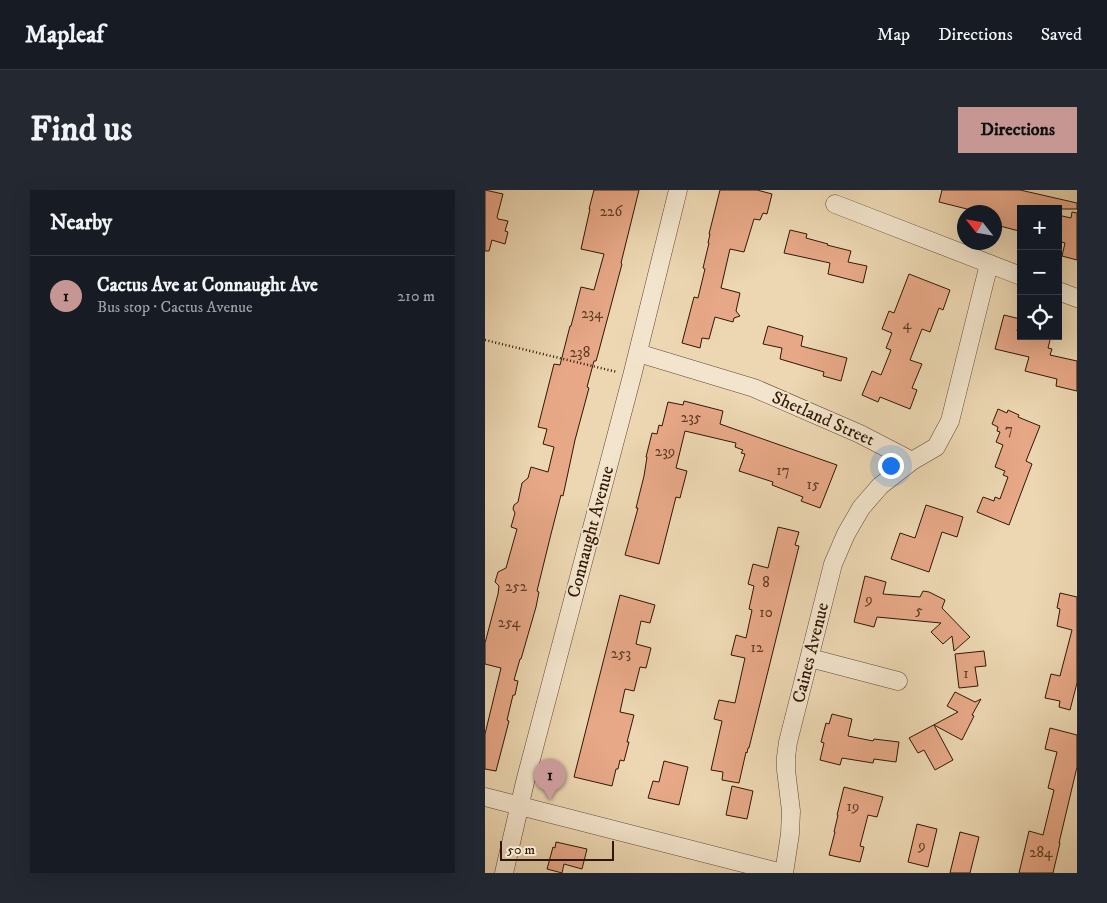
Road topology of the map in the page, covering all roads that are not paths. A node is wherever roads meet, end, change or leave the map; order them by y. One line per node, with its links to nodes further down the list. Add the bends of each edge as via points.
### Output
1 (678, 190): 7 (street, Connaught Avenue)
2 (835, 204): 3 (street)
3 (989, 264): 4 (street); 8 (street, via 950,421 936,447)
4 (1017, 274)
5 (1062, 292): 6 (street)
6 (1077, 298)
7 (638, 353): 8 (street, Shetland Street, via 754,388 860,434); 12 (street, Connaught Avenue)
8 (912, 461): 9 (street, Caines Avenue, via 880,486 845,534 833,564)
9 (810, 658): 10 (street); 14 (street, Caines Avenue, via 786,757 791,811)
10 (898, 681)
11 (485, 797): 12 (street)
12 (520, 805): 13 (street, Connaught Avenue); 14 (street)
13 (504, 873)
14 (783, 873)

